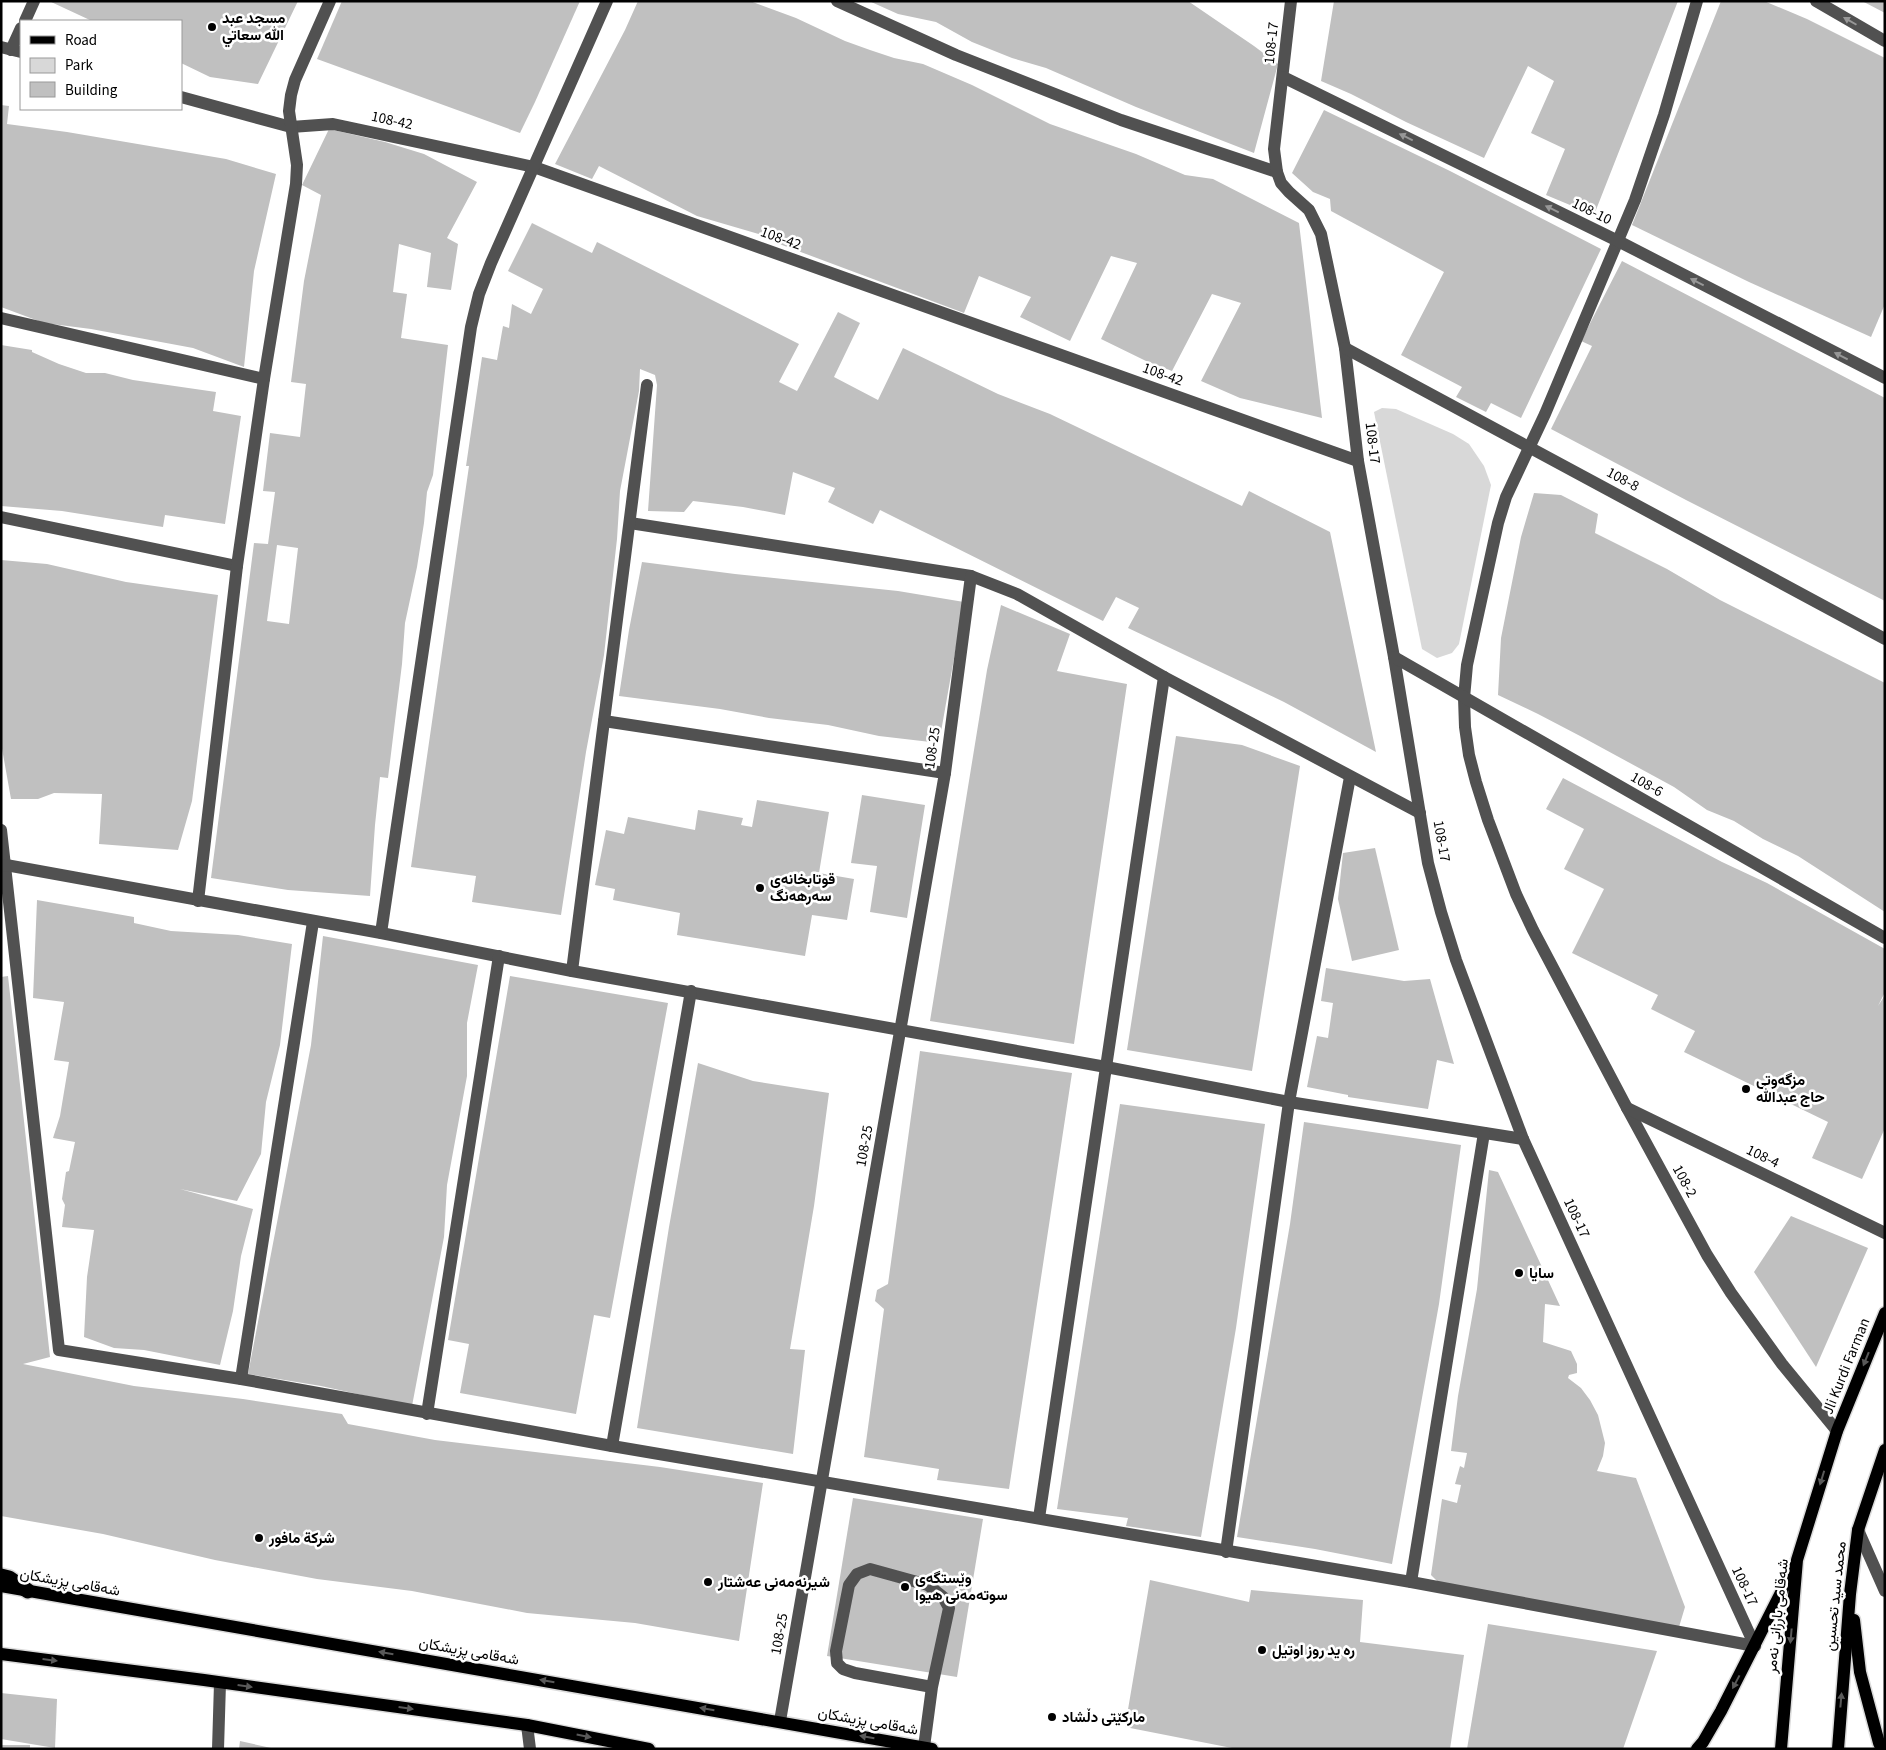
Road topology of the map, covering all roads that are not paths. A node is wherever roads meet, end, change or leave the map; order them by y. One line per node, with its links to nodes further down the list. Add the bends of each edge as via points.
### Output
1 (34, 1): 8 (street)
2 (330, 1): 14 (street, via 295,80 289,111)
3 (607, 1): 15 (street)
4 (837, 1): 16 (street, via 956,55 1121,120)
5 (1291, 1): 12 (street, 108-17)
6 (1697, 1): 17 (street, 108-2, via 1650,158)
7 (1816, 1): 10 (street, one-way to 7)
8 (25, 20)
9 (20, 30): 11 (street)
10 (1885, 41)
11 (11, 50)
12 (1283, 77): 16 (street, 108-17, via 1274,149); 17 (street, 108-10, one-way to 12)
13 (182, 97): 14 (street, 108-42)
14 (291, 127): 15 (street, 108-42, via 333,124); 21 (street, via 297,165 296,184)
15 (534, 167): 24 (street, 108-42); 41 (street, via 491,263 470,327)
16 (1276, 172): 19 (street, 108-17, via 1285,188 1309,210 1321,234)
17 (1618, 241): 20 (street, 108-10, one-way to 17); 23 (street, 108-2)
18 (1, 318): 21 (street)
19 (1345, 348): 23 (street, 108-8); 24 (street, 108-17)
20 (1885, 378)
21 (264, 379): 27 (street)
22 (647, 385): 26 (street)
23 (1530, 446): 29 (street, 108-8); 32 (street, 108-2, via 1506,497 1498,523 1467,665)
24 (1358, 461): 30 (street, 108-17)
25 (1, 517): 27 (street)
26 (630, 523): 28 (street); 33 (street)
27 (237, 566): 39 (street)
28 (971, 576): 31 (street, via 1017,594); 34 (street, 108-25)
29 (1885, 639)
30 (1394, 656): 32 (street, 108-6); 36 (street, 108-17)
31 (1164, 677): 35 (street); 47 (street)
32 (1464, 698): 42 (street, 108-6); 49 (street, 108-2, via 1469,755 1502,857 1533,930)
33 (604, 721): 34 (street); 44 (street)
34 (945, 773): 46 (street, 108-25)
35 (1350, 777): 36 (street); 48 (street)
36 (1420, 813): 51 (street, 108-17, via 1428,863 1456,960)
37 (1, 830): 38 (street)
38 (4, 866): 39 (street); 54 (street, via 59,1350)
39 (198, 901): 40 (street)
40 (313, 922): 41 (street); 54 (street)
41 (381, 933): 43 (street)
42 (1885, 938)
43 (499, 956): 44 (street); 55 (street)
44 (572, 971): 45 (street)
45 (690, 991): 46 (street); 57 (street)
46 (900, 1030): 47 (street); 59 (street, 108-25)
47 (1106, 1067): 48 (street); 60 (street)
48 (1289, 1102): 50 (street); 62 (street)
49 (1627, 1108): 52 (street, 108-4); 56 (street, 108-2, via 1731,1293 1777,1357)
50 (1484, 1133): 51 (street); 65 (street)
51 (1523, 1139): 70 (street, 108-17)
52 (1885, 1232)
53 (1885, 1313): 56 (main road, Jli Kurdi Farman, one-way to 56)
54 (241, 1379): 55 (street)
55 (427, 1414): 57 (street)
56 (1837, 1431): 63 (main road, شەقامی بارزانی نەمر, one-way to 63)
57 (612, 1446): 59 (street)
58 (1885, 1450): 61 (main road, محمد سید تحسین)
59 (823, 1482): 60 (street); 74 (street, 108-25)
60 (1038, 1518): 62 (street)
61 (1858, 1530): 68 (street); 69 (main road, محمد سید تحسین)
62 (1226, 1552): 65 (street)
63 (1797, 1560): 70 (main road); 81 (main road, شەقامی بارزانی نەمر, one-way to 81)
64 (1, 1576): 67 (highway)
65 (1411, 1582): 70 (street)
66 (1, 1586): 67 (main road, شەقامی پزیشکان)
67 (28, 1591): 74 (main road, شەقامی پزیشکان, one-way to 67)
68 (1885, 1591)
69 (1850, 1594): 82 (main road, محمد سید تحسین, one-way to 69); 83 (main road, via 1860,1672)
70 (1755, 1646): 80 (main road, one-way to 80)
71 (1, 1654): 72 (main road, one-way to 72)
72 (220, 1683): 75 (main road, one-way to 75); 77 (street)
73 (932, 1687): 73 (street, via 949,1608 944,1596 928,1585 870,1569 857,1574 849,1585 836,1651 837,1663 855,1673); 76 (street)
74 (780, 1721): 76 (main road, شەقامی پزیشکان, one-way to 74)
75 (527, 1725): 78 (street); 79 (main road, one-way to 79)
76 (928, 1748)
77 (218, 1749)
78 (530, 1749)
79 (649, 1749)
80 (1697, 1749)
81 (1781, 1749)
82 (1838, 1749)
83 (1882, 1749)

